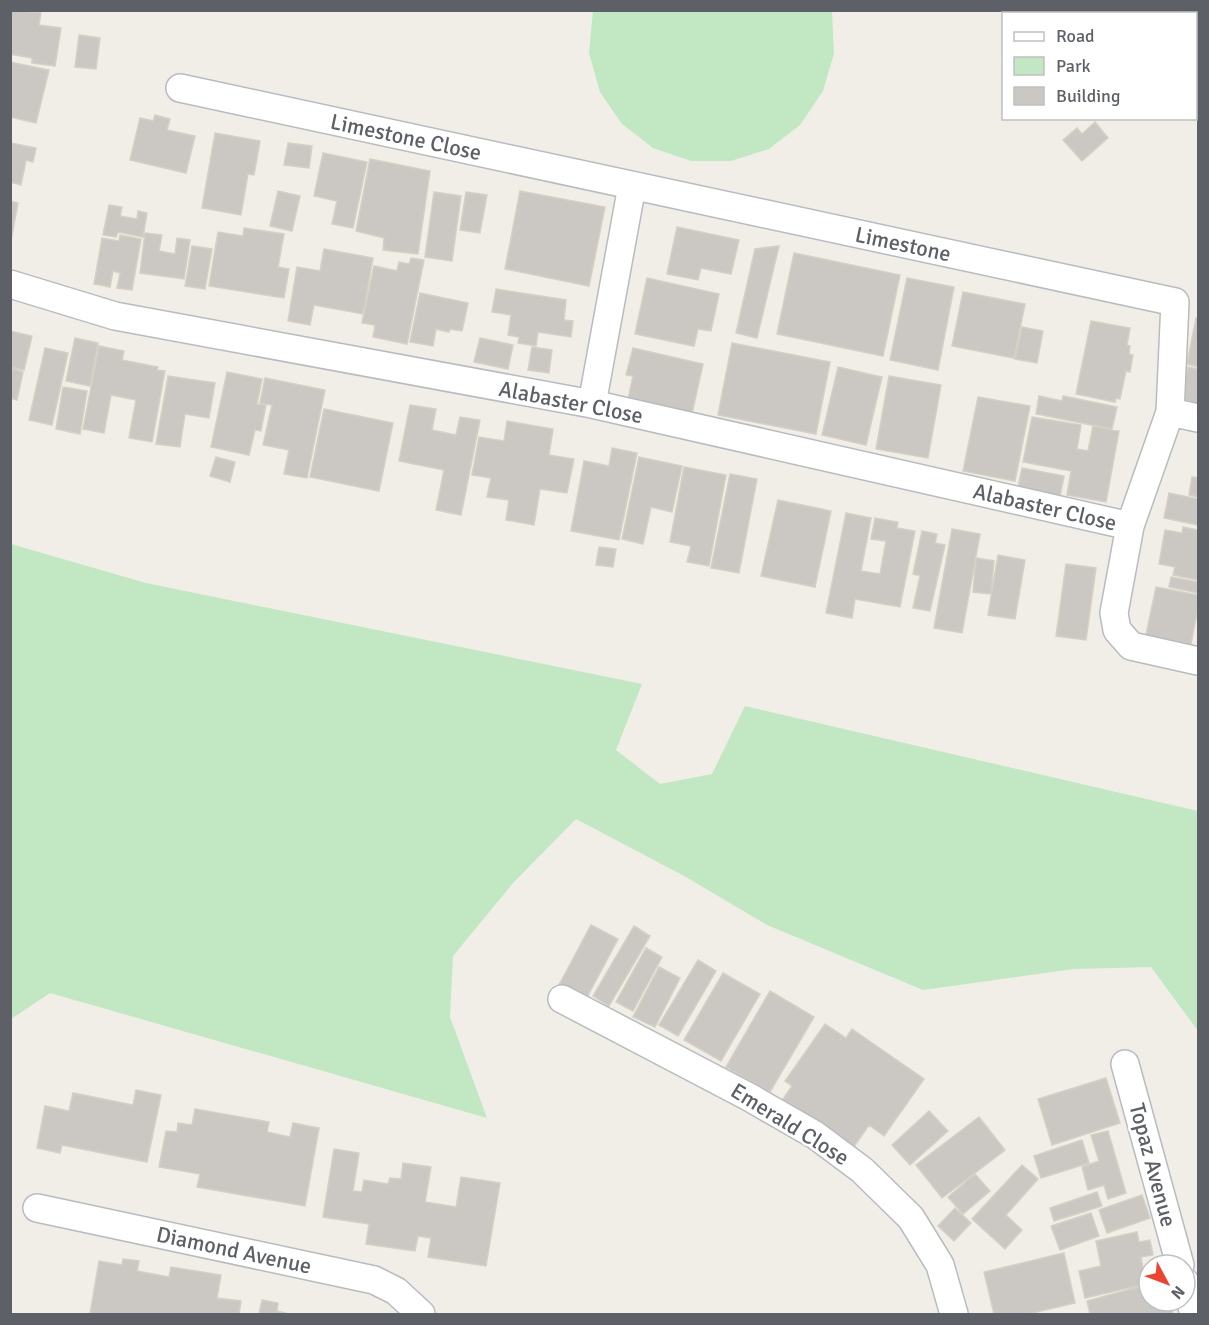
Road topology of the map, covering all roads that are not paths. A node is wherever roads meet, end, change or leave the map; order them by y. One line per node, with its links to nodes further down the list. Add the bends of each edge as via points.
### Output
1 (180, 88): 2 (street, Limestone Close)
2 (632, 186): 4 (street); 5 (street, Limestone, via 1174,302)
3 (10, 284): 4 (street, Alabaster Close, via 115,316)
4 (592, 404): 7 (street, Alabaster Close)
5 (1170, 412): 6 (street); 7 (street)
6 (1198, 418)
7 (1130, 526): 8 (street, via 1114,614 1117,630 1131,646)
8 (1198, 661)
9 (562, 999): 14 (street, Emerald Close, via 749,1097 815,1135 862,1170 911,1218 940,1265)
10 (1125, 1064): 12 (street, Topaz Avenue)
11 (37, 1208): 13 (street, Diamond Avenue, via 374,1280 396,1291)
12 (1177, 1253)
13 (421, 1314)
14 (954, 1314)

